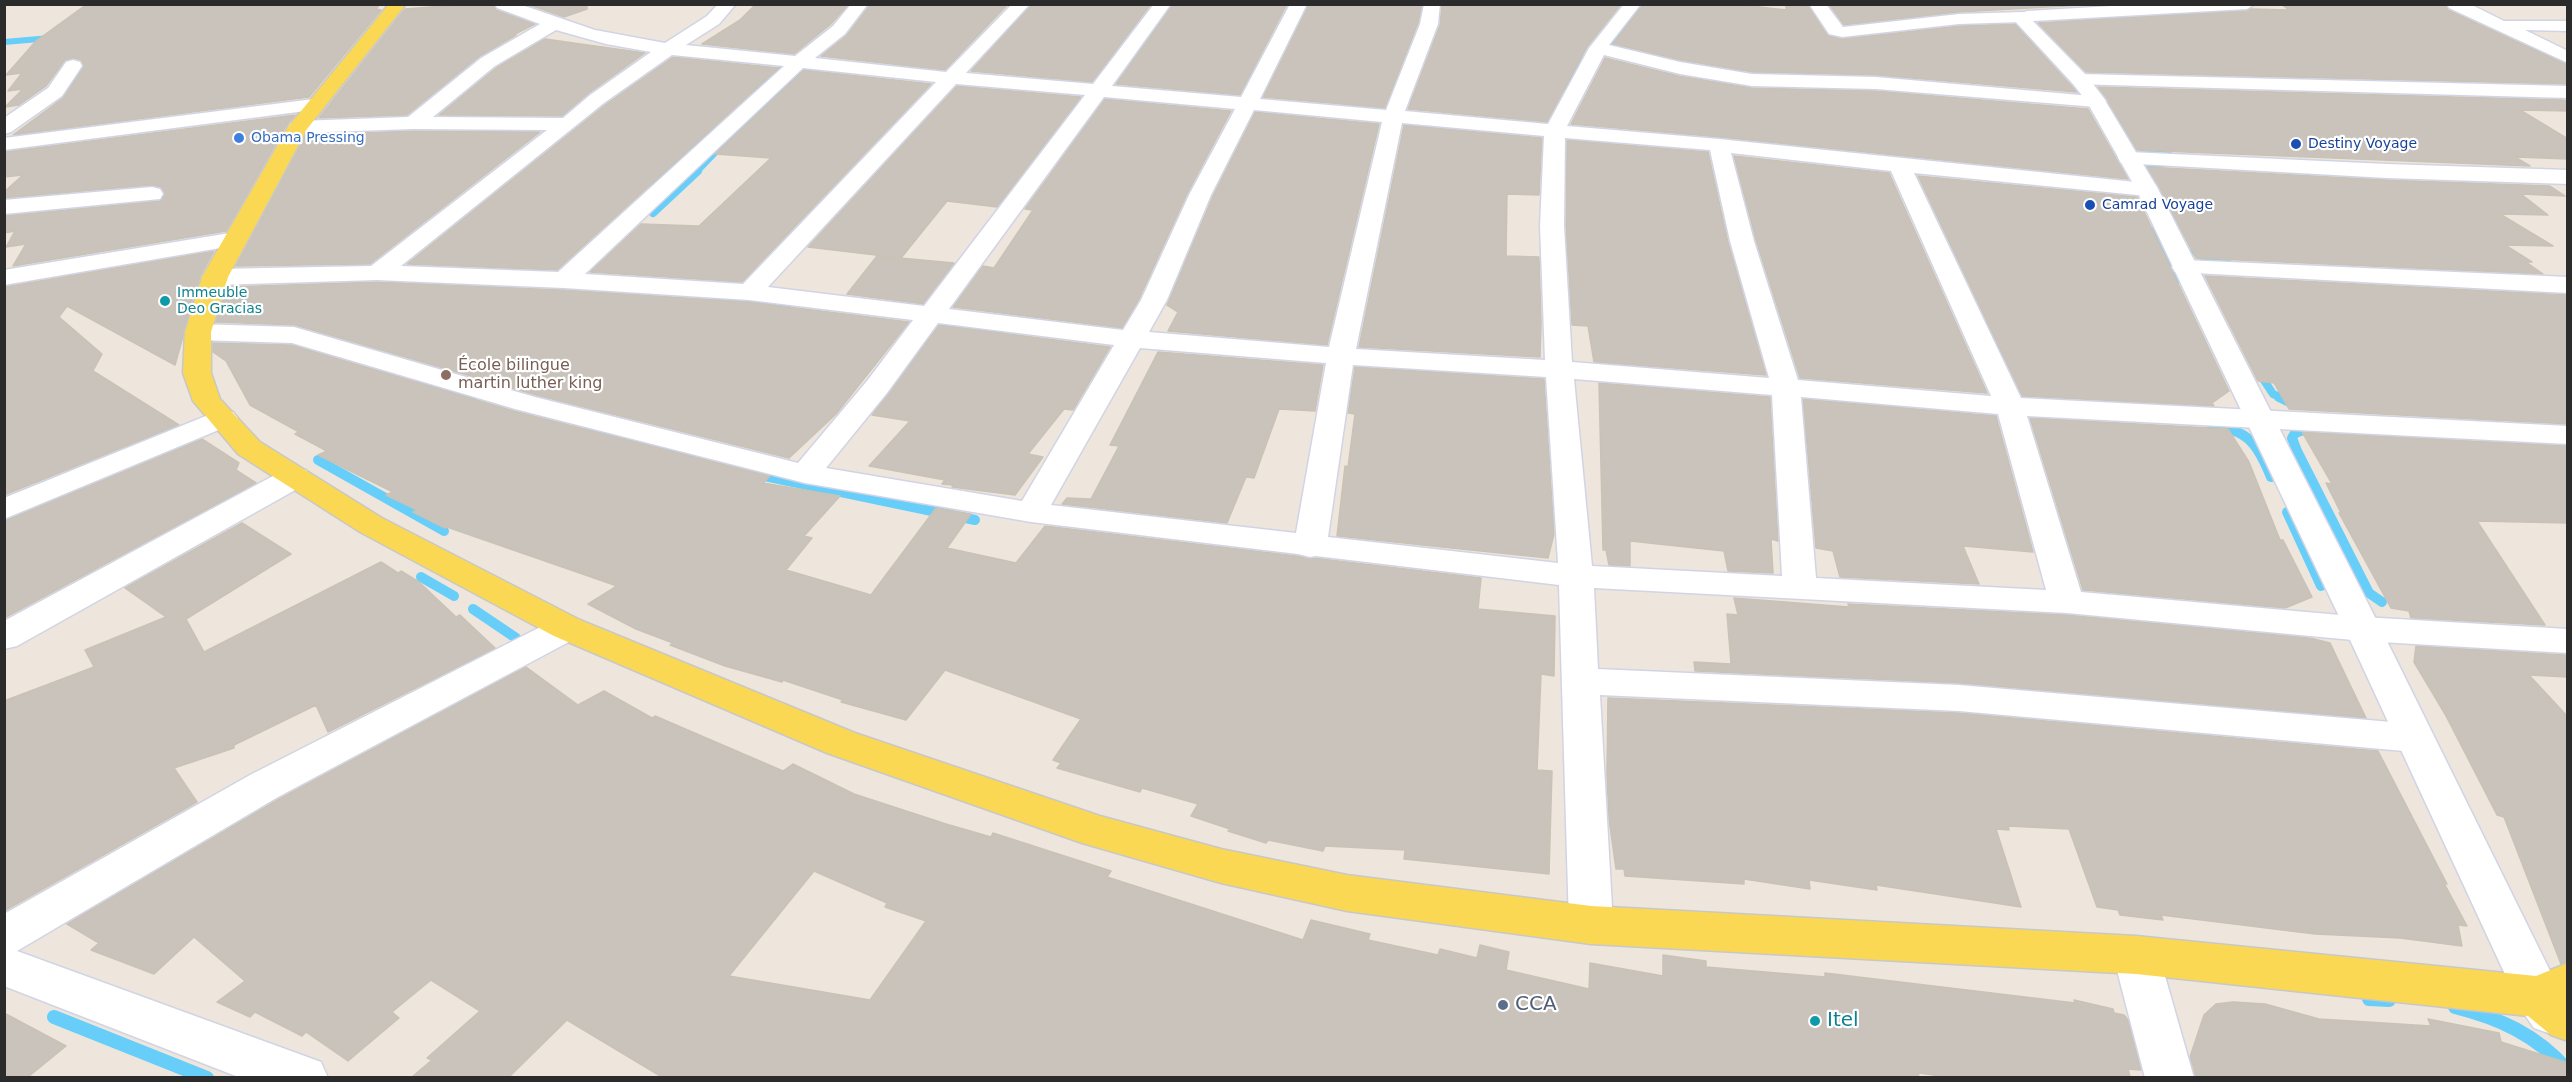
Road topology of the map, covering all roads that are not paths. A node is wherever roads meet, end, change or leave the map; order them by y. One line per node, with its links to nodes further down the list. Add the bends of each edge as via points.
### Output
1 (398, 4): 29 (main road)
2 (503, 4): 16 (street)
3 (860, 4): 22 (street, via 839,30)
4 (1022, 4): 24 (street)
5 (1163, 4): 25 (street)
6 (1299, 4): 28 (street)
7 (1432, 4): 30 (street, via 1429,24)
8 (1633, 4): 19 (street)
9 (1817, 4): 15 (street, via 1835,30 1842,32)
10 (1945, 4): 15 (street)
11 (2247, 4): 14 (street)
12 (2455, 4): 17 (street)
13 (721, 5): 20 (street, via 713,20)
14 (2022, 17): 15 (street); 26 (street)
15 (1959, 19)
16 (553, 24): 20 (street, via 606,40); 31 (street, via 489,62)
17 (2498, 25): 18 (street); 21 (street)
18 (2568, 26)
19 (1598, 48): 26 (street, via 1752,80); 35 (street)
20 (672, 49): 22 (street); 32 (street, via 636,70)
21 (2568, 58)
22 (799, 62): 24 (street); 49 (street)
23 (73, 66): 34 (street, via 55,92)
24 (953, 78): 25 (street); 51 (street)
25 (1098, 90): 28 (street); 52 (street)
26 (2088, 91): 27 (street); 38 (street)
27 (2568, 92)
28 (1249, 104): 30 (street); 54 (street, via 1200,195 1154,300)
29 (314, 105): 33 (main road); 36 (street)
30 (1393, 117): 35 (street); 55 (street)
31 (413, 123): 32 (street); 33 (street)
32 (568, 124): 46 (street)
33 (298, 127): 44 (main road)
34 (4, 128)
35 (1555, 129): 37 (street); 56 (street, via 1552,226)
36 (4, 144)
37 (1719, 144): 39 (street); 57 (street, via 1742,241)
38 (2129, 158): 40 (street); 41 (street)
39 (1899, 165): 41 (street); 58 (street)
40 (2568, 177)
41 (2147, 189): 45 (street)
42 (152, 194): 43 (street)
43 (4, 207)
44 (236, 239): 47 (street); 48 (main road)
45 (2184, 267): 50 (street); 60 (street)
46 (377, 273): 48 (street); 49 (street)
47 (4, 278)
48 (215, 278): 53 (main road)
49 (564, 280): 51 (street)
50 (2568, 285)
51 (749, 292): 52 (street)
52 (932, 314): 54 (street); 62 (street)
53 (198, 332): 59 (main road, via 196,373 207,401); 62 (street, via 294,335 525,403)
54 (1130, 339): 55 (street); 65 (street)
55 (1341, 356): 56 (street); 66 (street)
56 (1559, 369): 57 (street); 67 (street)
57 (1786, 388): 58 (street); 68 (street)
58 (2010, 406): 60 (street); 69 (street)
59 (222, 418): 63 (main road, via 249,448); 64 (street)
60 (2259, 419): 61 (street); 71 (street)
61 (2568, 435)
62 (805, 474): 65 (street)
63 (296, 477): 70 (main road, via 371,525); 72 (street)
64 (4, 510)
65 (1030, 512): 66 (street)
66 (1310, 547): 67 (street)
67 (1576, 576): 68 (street); 74 (street)
68 (1800, 586): 69 (street)
69 (2067, 602): 71 (street)
70 (567, 628): 76 (main road, via 840,743 1119,837 1221,866 1347,893); 77 (street, via 264,786)
71 (2363, 629): 73 (street); 75 (street)
72 (4, 638)
73 (2568, 641)
74 (1580, 681): 75 (street, via 1959,698); 76 (street)
75 (2415, 738): 80 (street)
76 (1591, 925): 78 (main road)
77 (4, 937)
78 (2136, 955): 80 (main road); 83 (street)
79 (4, 966): 82 (street)
80 (2558, 1000): 81 (street)
81 (2568, 1036)
82 (304, 1077)
83 (2170, 1077)

